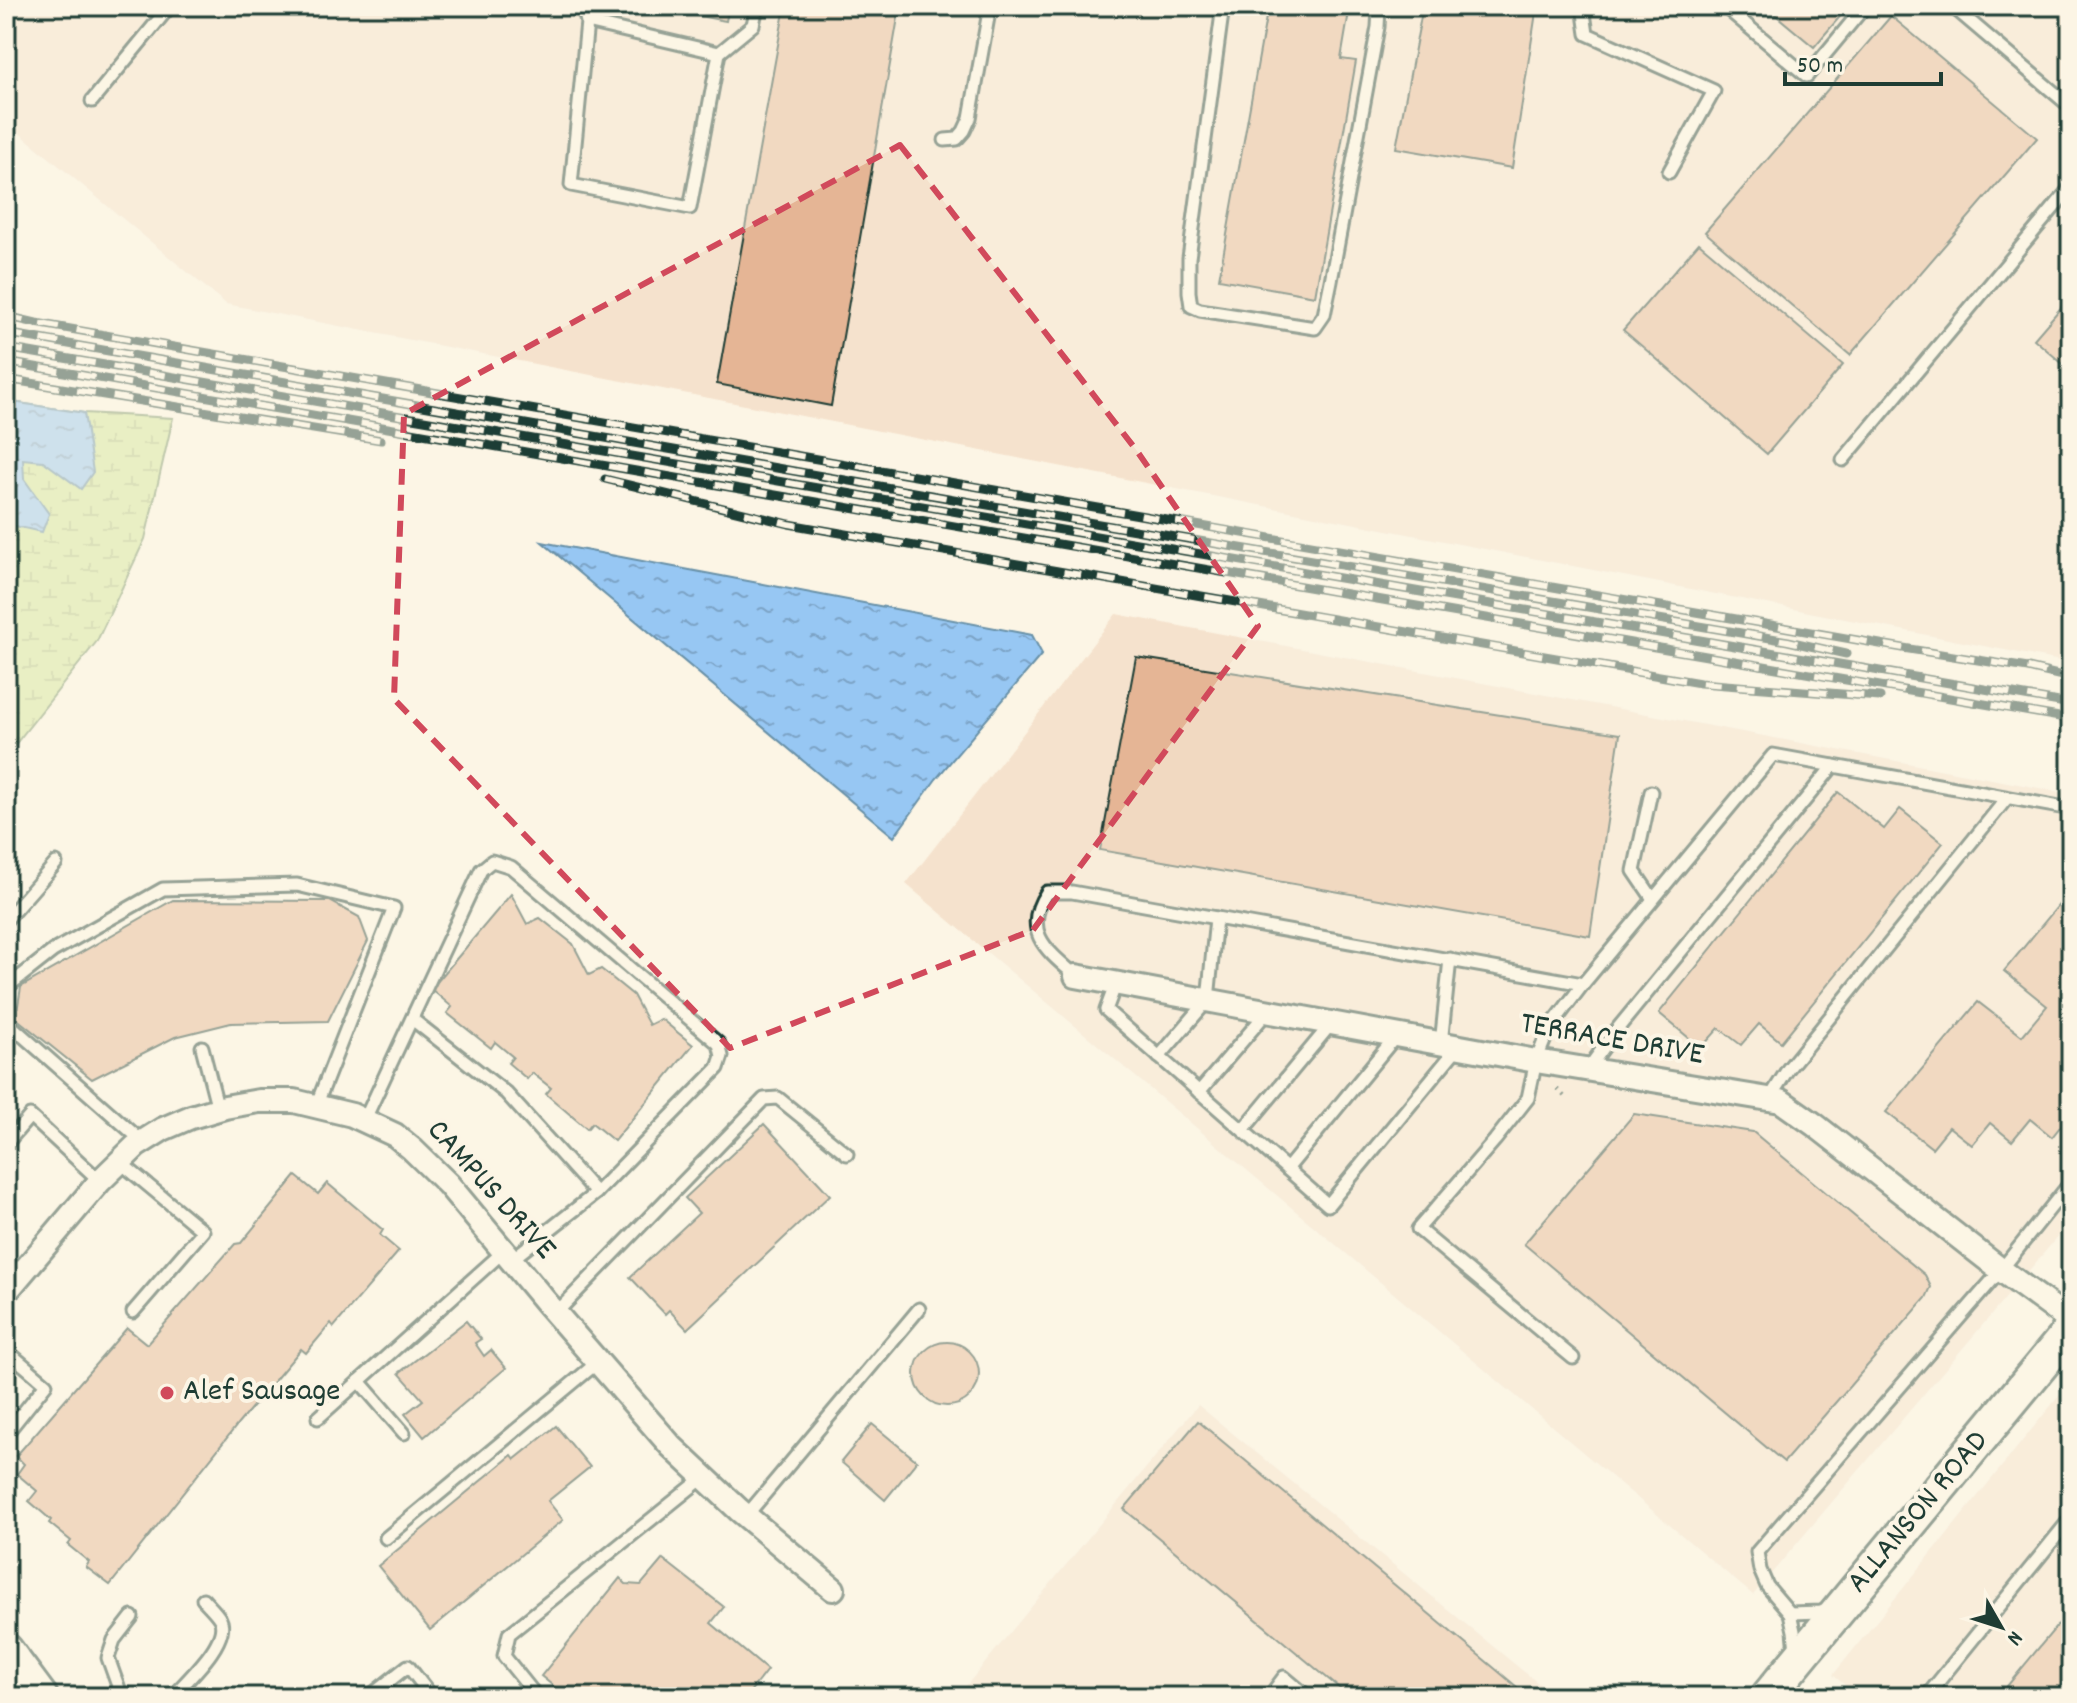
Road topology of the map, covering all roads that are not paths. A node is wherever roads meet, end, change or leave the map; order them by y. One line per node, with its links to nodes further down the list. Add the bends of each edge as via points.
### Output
1 (170, 6): 13 (lane)
2 (583, 6): 11 (lane)
3 (757, 6): 12 (lane, via 753,25)
4 (990, 6): 15 (lane, via 970,118 957,139)
5 (1223, 6): 6 (lane, via 1189,258 1191,306 1315,328 1324,315 1331,281 1378,27)
6 (1377, 6)
7 (1583, 6): 16 (lane, via 1587,34 1714,91)
8 (1724, 6): 9 (lane, via 1807,76)
9 (1865, 6)
10 (1952, 6): 14 (lane)
11 (587, 22): 12 (lane); 12 (lane, via 571,185 690,208)
12 (719, 53)
13 (92, 101)
14 (2071, 107)
15 (945, 140)
16 (1669, 172)
17 (2071, 187): 18 (lane)
18 (1843, 460)
19 (1833, 766): 21 (lane); 24 (lane, via 1773,755); 42 (lane)
20 (1651, 792): 24 (lane, via 1634,871)
21 (2007, 798): 22 (lane); 44 (lane)
22 (2071, 809)
23 (56, 863): 26 (lane)
24 (1653, 899): 30 (lane)
25 (1216, 918): 27 (lane); 28 (lane, via 1047,892 1034,924 1057,960); 32 (lane)
26 (6, 920)
27 (1450, 959): 30 (lane); 38 (lane)
28 (1076, 976): 29 (street, TERRACE DRIVE)
29 (1116, 983): 32 (street, TERRACE DRIVE); 40 (lane, via 1106,1010)
30 (1583, 984): 41 (lane, via 1549,1029)
31 (6, 988): 45 (lane, via 53,951 163,889 297,885 394,908)
32 (1208, 1000): 33 (street, TERRACE DRIVE); 40 (lane)
33 (1268, 1011): 36 (street, TERRACE DRIVE); 43 (lane)
34 (412, 1019): 47 (lane); 56 (lane, via 506,1093); 56 (lane, via 481,870 492,861 511,867 719,1044 718,1068)
35 (6, 1021): 49 (lane)
36 (1331, 1023): 37 (street, TERRACE DRIVE); 48 (lane)
37 (1397, 1035): 38 (street, TERRACE DRIVE); 53 (lane)
38 (1450, 1045): 41 (street, TERRACE DRIVE); 53 (lane, via 1328,1205)
39 (202, 1047): 46 (lane)
40 (1159, 1057): 43 (lane)
41 (1536, 1061): 42 (street, TERRACE DRIVE); 66 (lane, via 1528,1098 1418,1229)
42 (1588, 1069): 44 (street, TERRACE DRIVE)
43 (1199, 1092): 48 (lane)
44 (1769, 1099): 58 (street, TERRACE DRIVE, via 1781,1101 1815,1125)
45 (316, 1106): 46 (street, CAMPUS DRIVE, via 259,1101); 47 (street, CAMPUS DRIVE)
46 (218, 1109): 49 (street, CAMPUS DRIVE)
47 (364, 1121): 57 (street, CAMPUS DRIVE, via 412,1149)
48 (1243, 1130): 53 (lane)
49 (143, 1142): 52 (street, CAMPUS DRIVE)
50 (6, 1144): 54 (lane, via 30,1116)
51 (847, 1154): 62 (lane, via 778,1098 764,1099)
52 (120, 1162): 54 (street, CAMPUS DRIVE); 61 (lane, via 203,1231)
53 (1287, 1169)
54 (100, 1181): 59 (street, CAMPUS DRIVE)
55 (2071, 1182): 58 (lane)
56 (596, 1193): 57 (lane)
57 (507, 1255): 62 (street, CAMPUS DRIVE); 68 (lane)
58 (2001, 1270): 63 (street, TERRACE DRIVE); 79 (lane, via 1757,1552 1767,1586)
59 (6, 1292)
60 (919, 1309): 73 (lane)
61 (133, 1312)
62 (556, 1313): 67 (street, CAMPUS DRIVE)
63 (2071, 1321)
64 (2071, 1329): 78 (street, ALLANSON ROAD)
65 (6, 1350): 71 (lane, via 46,1384)
66 (1573, 1358)
67 (598, 1362): 72 (street, CAMPUS DRIVE); 75 (lane)
68 (359, 1381): 69 (lane); 70 (lane)
69 (318, 1418)
70 (404, 1433)
71 (6, 1434)
72 (704, 1477): 73 (street, CAMPUS DRIVE); 88 (lane, via 509,1634 504,1656)
73 (746, 1516): 76 (street, CAMPUS DRIVE)
74 (2071, 1518): 92 (lane)
75 (386, 1538)
76 (833, 1589)
77 (203, 1599): 85 (lane, via 220,1620 222,1632 216,1647)
78 (1844, 1604): 79 (lane, via 1821,1612); 82 (street, ALLANSON ROAD)
79 (1790, 1613): 82 (lane)
80 (132, 1617): 84 (lane, via 108,1658)
81 (6, 1650): 83 (street)
82 (1796, 1662): 91 (street, ALLANSON ROAD)
83 (41, 1697)
84 (122, 1697)
85 (172, 1697)
86 (369, 1697): 87 (lane, via 408,1666)
87 (432, 1697)
88 (537, 1697)
89 (1269, 1697): 90 (lane, via 1284,1677)
90 (1308, 1697)
91 (1767, 1697)
92 (1926, 1697)

